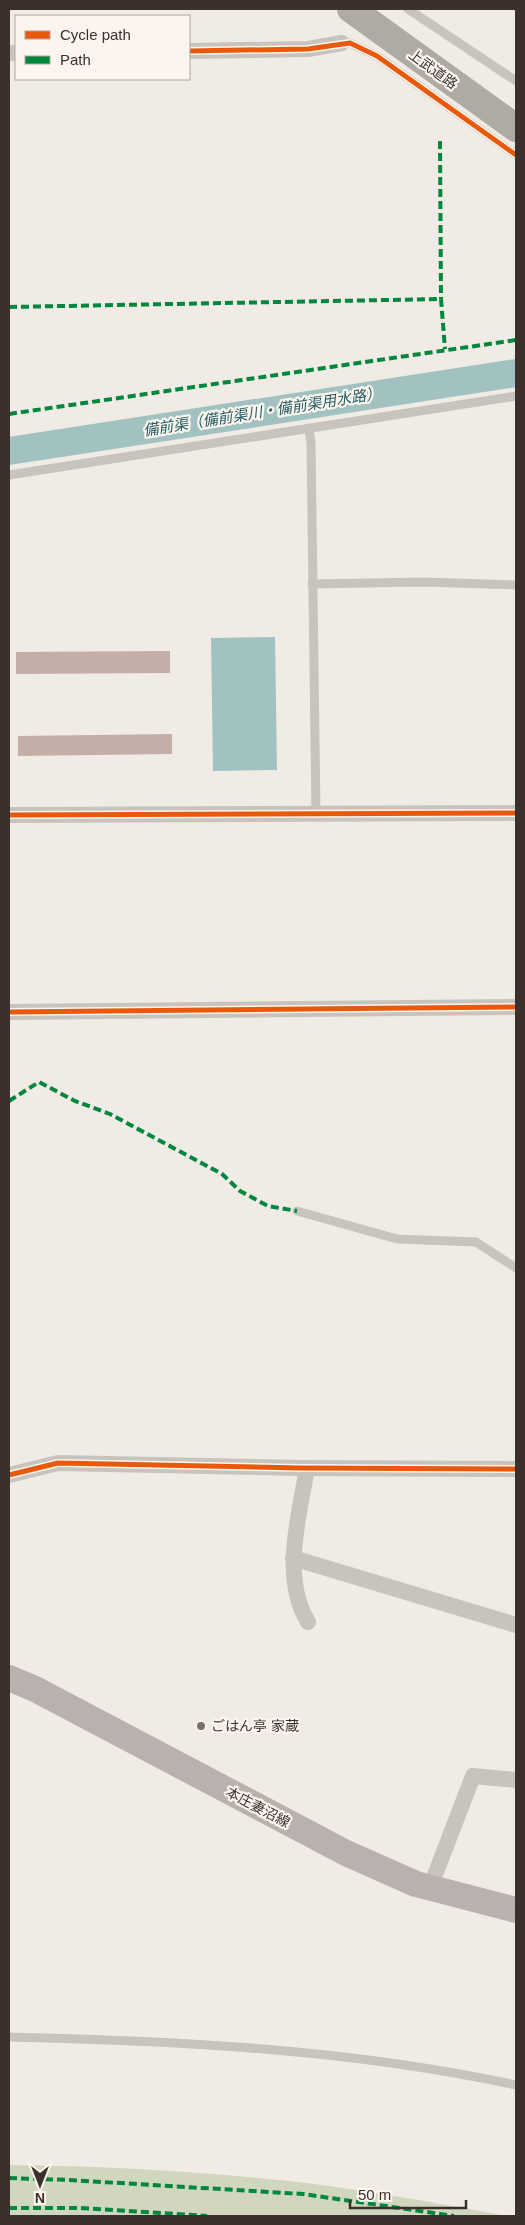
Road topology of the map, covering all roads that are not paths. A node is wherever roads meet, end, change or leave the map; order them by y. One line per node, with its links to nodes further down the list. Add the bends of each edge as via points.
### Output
1 (351, 9): 6 (highway, 上武道路)
2 (408, 9): 5 (lane)
3 (342, 43): 4 (street, via 308,49); 7 (lane, via 350,43 378,56)
4 (190, 51)
5 (516, 81)
6 (516, 128)
7 (516, 155)
8 (516, 396): 9 (lane)
9 (309, 429): 10 (lane); 11 (lane)
10 (9, 475)
11 (312, 584): 12 (lane, via 423,582); 14 (lane)
12 (516, 585)
13 (516, 813): 14 (street)
14 (316, 814): 15 (street)
15 (9, 815)
16 (516, 1007): 17 (street)
17 (9, 1012)
18 (297, 1211): 19 (lane, via 397,1238 476,1242)
19 (516, 1268)
20 (307, 1468): 21 (street); 22 (street, via 58,1464); 23 (street)
21 (516, 1470)
22 (9, 1475)
23 (292, 1558): 24 (street, via 300,1609); 25 (street)
24 (308, 1622)
25 (516, 1625)
26 (9, 1678): 28 (main road, 本庄妻沼線, via 346,1853)
27 (516, 1780): 28 (street, via 473,1776)
28 (430, 1888): 29 (main road, 本庄妻沼線)
29 (516, 1910)
30 (9, 2037): 31 (lane, via 125,2040 308,2053 406,2064)
31 (516, 2085)

